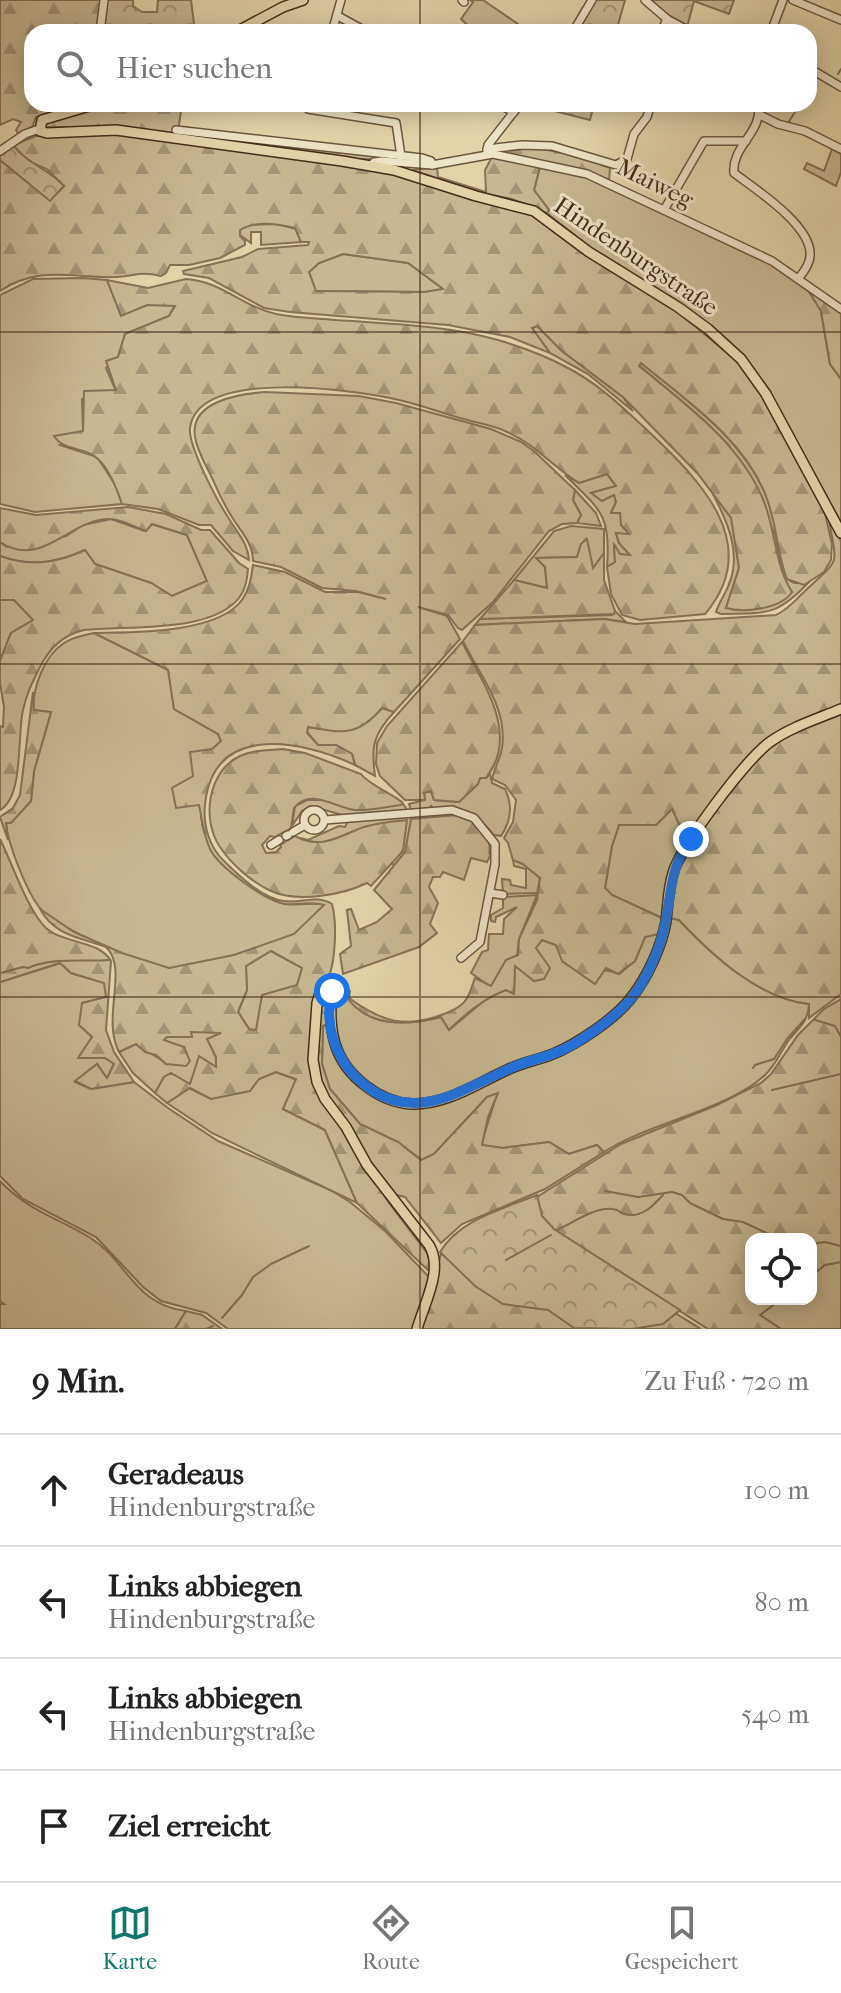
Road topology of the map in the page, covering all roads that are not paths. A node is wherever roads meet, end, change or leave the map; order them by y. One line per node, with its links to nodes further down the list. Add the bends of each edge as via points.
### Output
1 (104, 0): 11 (street)
2 (303, 0): 12 (main road)
3 (341, 0): 8 (street)
4 (592, 0): 15 (street)
5 (645, 0): 9 (street)
6 (783, 0): 18 (street)
7 (793, 0): 10 (street)
8 (338, 16): 13 (street); 14 (street)
9 (667, 19): 16 (street); 17 (street)
10 (841, 20)
11 (101, 24)
12 (251, 24)
13 (335, 24)
14 (352, 24)
15 (578, 24)
16 (665, 24)
17 (676, 24)
18 (774, 24)
19 (817, 73): 20 (street)
20 (841, 87)
21 (65, 112): 27 (main road, via 40,122)
22 (340, 112): 33 (street, via 396,123)
23 (514, 112): 32 (street)
24 (649, 112): 32 (street, via 634,134 627,159 616,165 552,146)
25 (759, 112): 26 (street)
26 (760, 115): 29 (street); 30 (street)
27 (39, 129): 31 (street); 34 (main road, Hindenburgstraße, via 116,130)
28 (176, 130): 33 (street, Maiweg)
29 (746, 141): 36 (street, via 704,141); 37 (street, via 735,158 734,173 800,231 810,257)
30 (841, 149)
31 (0, 151)
32 (487, 152): 35 (street, Maiweg); 36 (street, Maiweg, via 587,174)
33 (401, 156): 35 (street, Maiweg)
34 (371, 165): 35 (street, Maiweg); 39 (main road, Hindenburgstraße, via 534,211 708,329 755,377)
35 (432, 165)
36 (664, 210): 37 (street, Maiweg, via 772,261)
37 (798, 279): 38 (street, Maiweg)
38 (840, 307)
39 (841, 533)
40 (841, 709): 48 (main road, via 787,731 748,764 677,861 664,929 635,992 618,1011 562,1050 449,1097 398,1102 366,1086 345,1064 331,1030 332,991 330,987 321,992 315,1076 367,1165 434,1253 436,1264)
41 (321, 820): 42 (street, via 312,831); 42 (street, via 313,810 304,818); 45 (street, via 465,810 496,841)
42 (305, 825): 43 (street)
43 (284, 838)
44 (481, 884): 45 (street)
45 (490, 890): 46 (street); 47 (street, via 480,942)
46 (503, 895)
47 (461, 958)
48 (417, 1329)

